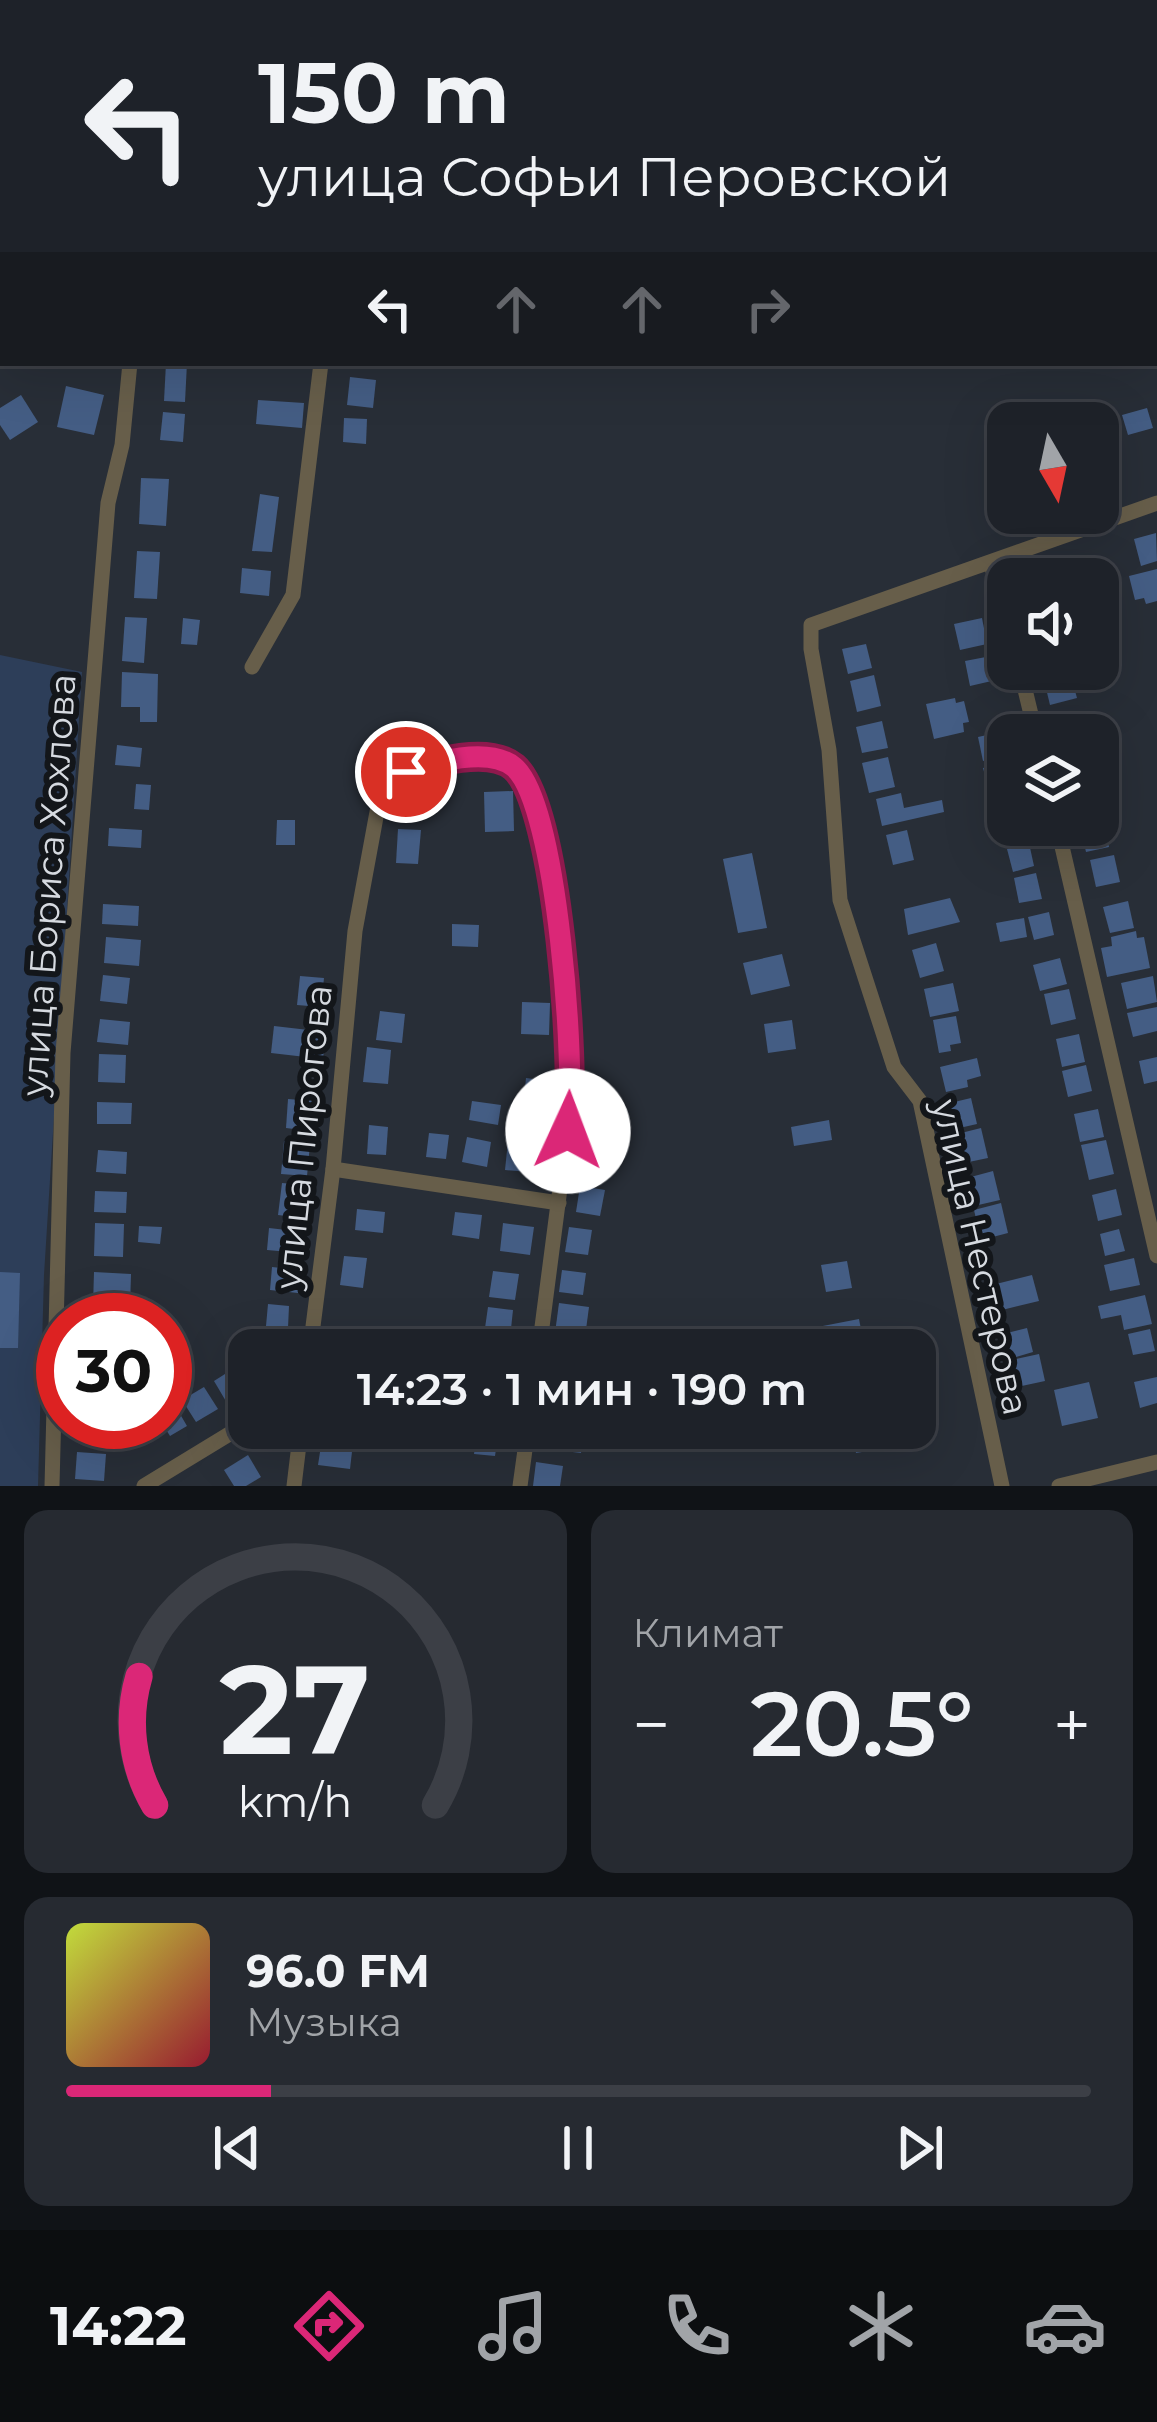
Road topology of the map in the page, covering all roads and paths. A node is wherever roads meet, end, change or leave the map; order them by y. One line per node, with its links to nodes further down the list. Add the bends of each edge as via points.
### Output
1 (126, 366): 17 (street, улица Бориса Хохлова, via 122,445 107,503 63,1053)
2 (321, 366): 6 (street, via 293,595)
3 (1157, 503): 4 (street)
4 (1006, 558)
5 (987, 565): 21 (street, улица Нестерова, via 811,626 811,650 830,750 840,900 894,1067 920,1101)
6 (253, 667)
7 (1062, 846): 10 (street)
8 (334, 1169): 9 (street); 9 (street, улица Пирогова, via 355,931 375,818 389,786 406,772 502,759 528,789 559,915 572,1096); 11 (street, улица Пирогова)
9 (559, 1203): 12 (street)
10 (1157, 1256)
11 (313, 1329)
12 (542, 1329)
13 (228, 1435): 18 (street)
14 (298, 1449): 19 (street)
15 (525, 1449): 20 (street)
16 (1157, 1462): 22 (street)
17 (52, 1486)
18 (144, 1486)
19 (294, 1486)
20 (520, 1486)
21 (1002, 1486)
22 (1059, 1486)

